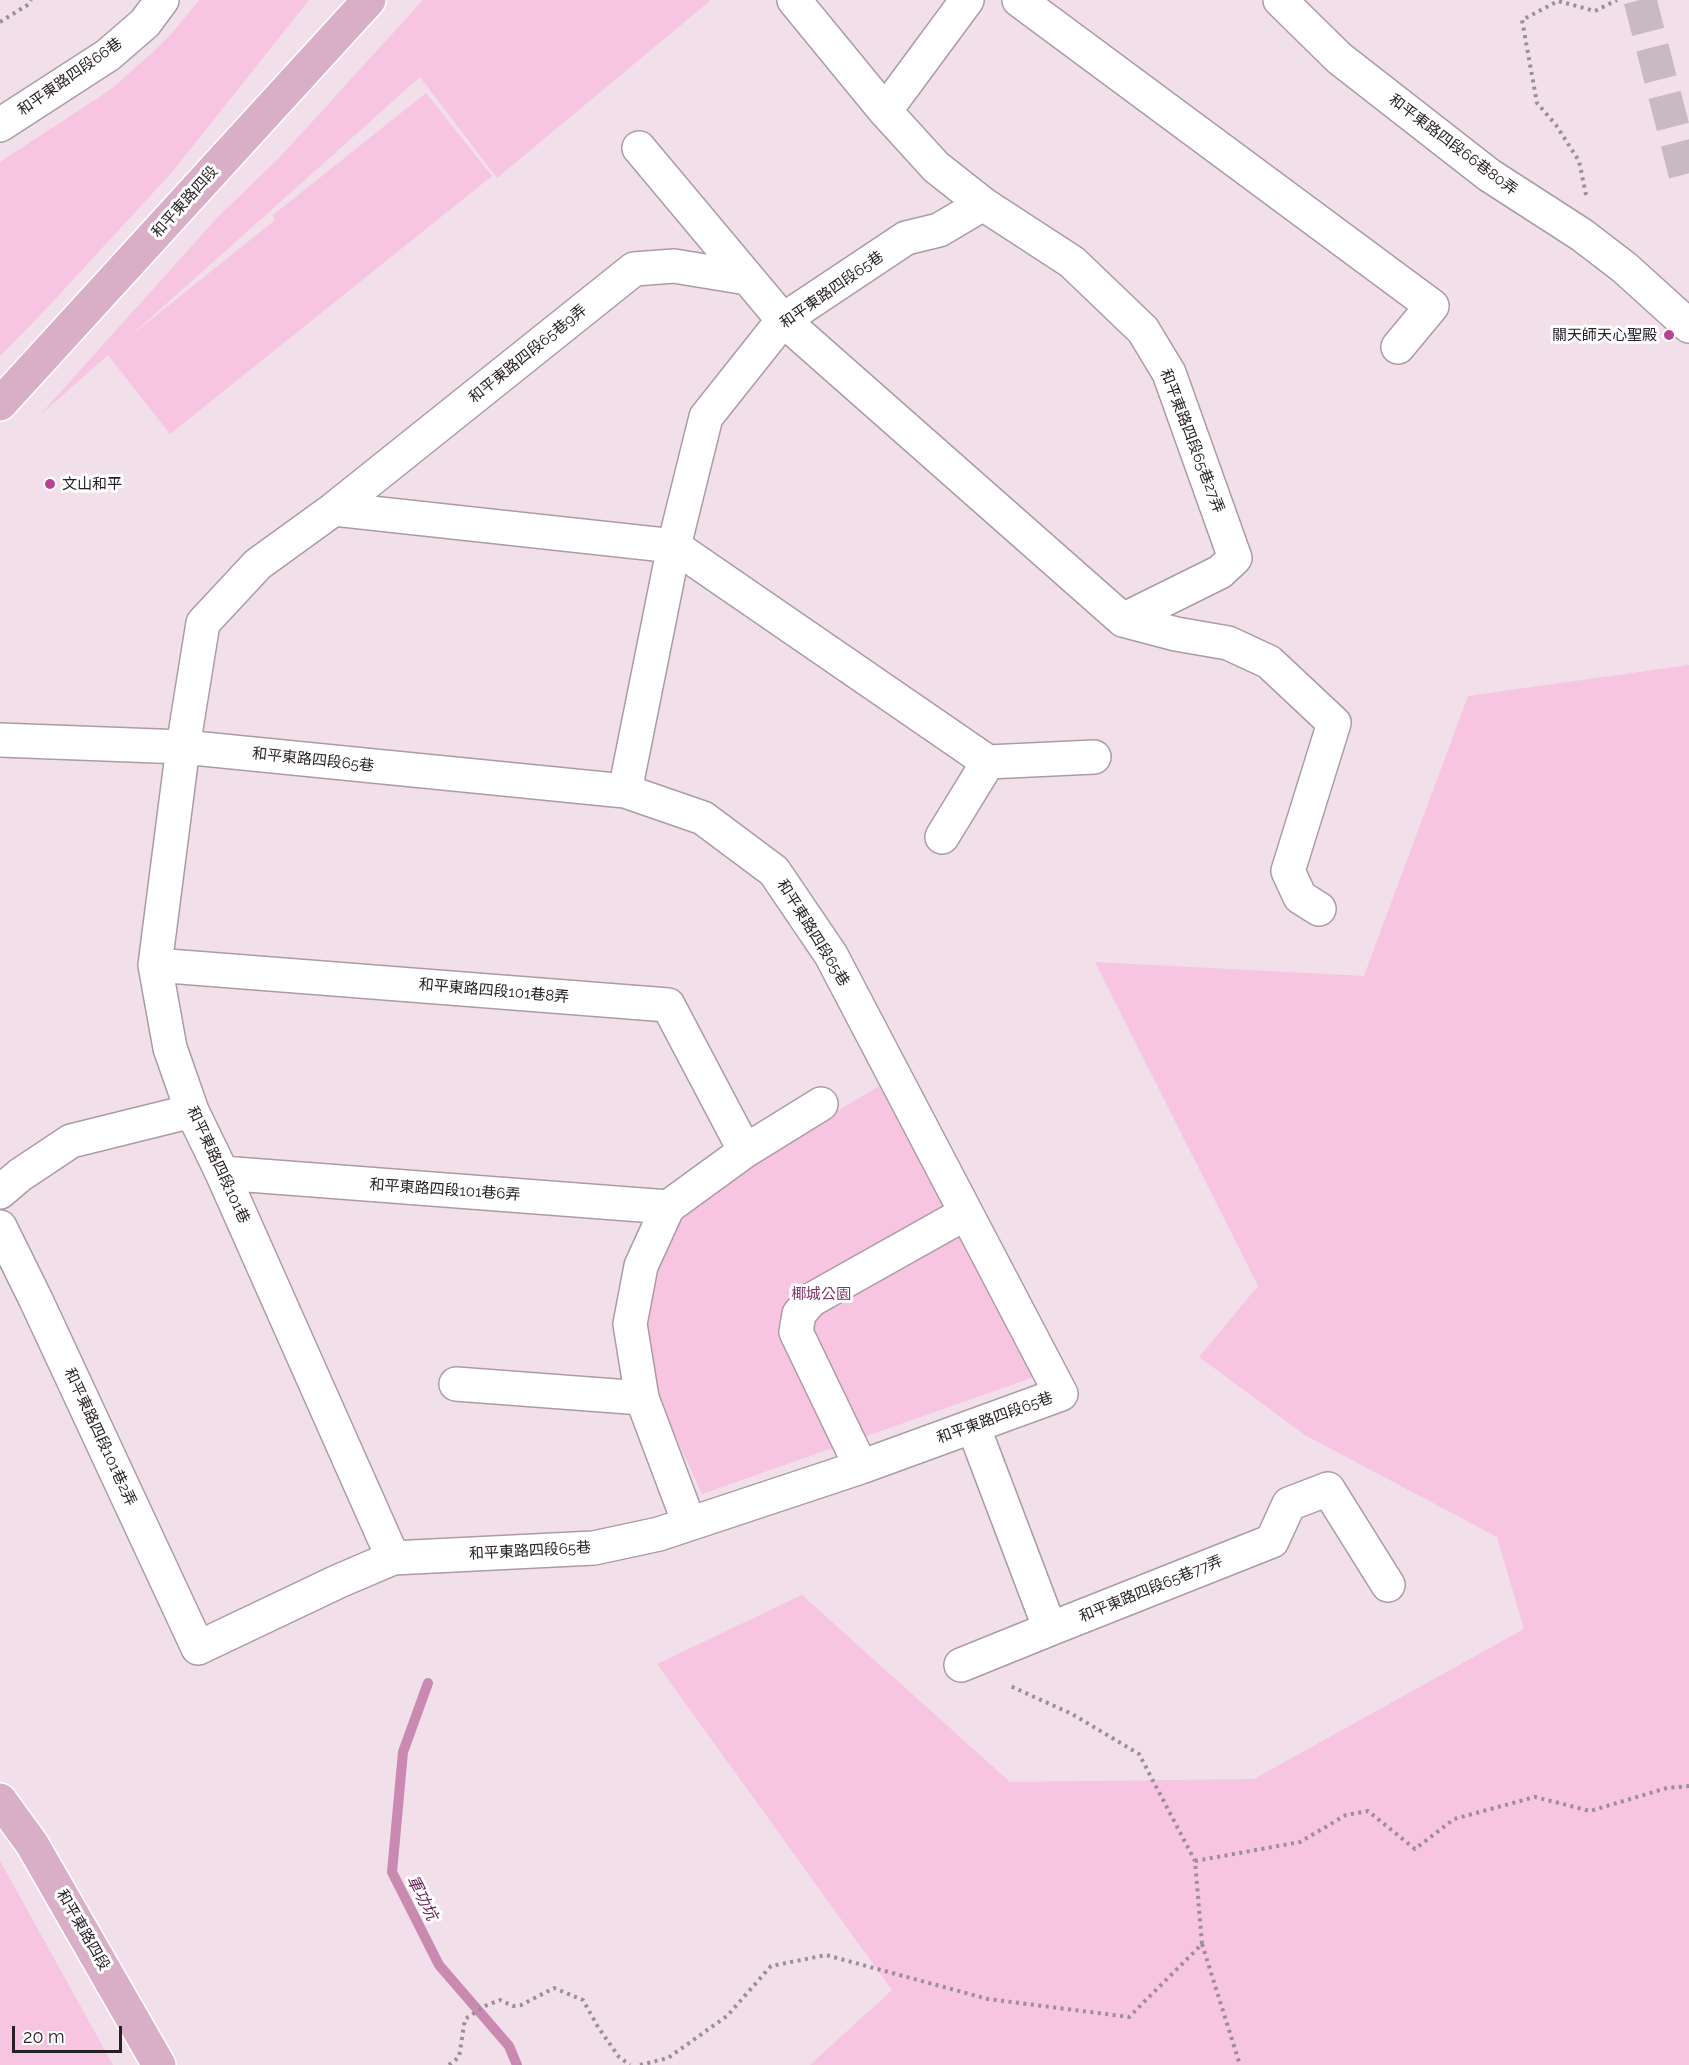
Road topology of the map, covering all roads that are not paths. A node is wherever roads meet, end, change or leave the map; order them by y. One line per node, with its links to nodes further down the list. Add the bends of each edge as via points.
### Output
1 (162, 0): 8 (street, 和平東路四段66巷, via 145,23 108,55)
2 (369, 0): 15 (main road, 和平東路四段)
3 (794, 0): 7 (street)
4 (967, 0): 7 (street)
5 (1019, 0): 14 (street, via 1432,306)
6 (1280, 0): 13 (street, 和平東路四段66巷80弄, via 1338,58 1489,176 1582,235)
7 (885, 111): 10 (street, via 936,167)
8 (0, 125)
9 (639, 148): 11 (street)
10 (983, 204): 12 (street, 和平東路四段65巷, via 939,230 906,238); 18 (street, 和平東路四段65巷27弄, via 1072,262 1143,330 1168,373 1235,558 1220,572)
11 (747, 278): 12 (street); 16 (street, 和平東路四段65巷9弄, via 674,266 634,269)
12 (783, 320): 17 (street, 和平東路四段65巷, via 706,417); 18 (street)
13 (1689, 326)
14 (1398, 347)
15 (0, 404)
16 (334, 509): 17 (street); 20 (street, 和平東路四段65巷9弄, via 258,564 203,623)
17 (674, 546): 22 (street); 23 (street, 和平東路四段65巷)
18 (1123, 620): 25 (street, via 1228,643 1269,662 1334,723 1288,871 1300,897)
19 (0, 740): 20 (street, 和平東路四段65巷)
20 (183, 747): 23 (street, 和平東路四段65巷); 26 (street, 和平東路四段101巷)
21 (1094, 757): 22 (street)
22 (988, 762): 24 (street)
23 (625, 791): 33 (street, 和平東路四段65巷, via 703,818 774,871 831,955)
24 (942, 837)
25 (1319, 909)
26 (154, 964): 28 (street, 和平東路四段101巷, via 170,1048); 29 (street, 和平東路四段101巷8弄, via 668,1005)
27 (821, 1104): 29 (street)
28 (192, 1111): 30 (street, 和平東路四段101巷); 31 (street, via 71,1141)
29 (745, 1151): 32 (street)
30 (222, 1173): 32 (street, 和平東路四段101巷6弄); 40 (street, 和平東路四段101巷)
31 (0, 1192)
32 (668, 1207): 36 (street, via 641,1266 630,1324)
33 (966, 1213): 37 (street, 和平東路四段65巷, via 1061,1394); 38 (street, via 811,1300 799,1314 796,1332)
34 (0, 1227): 43 (street, 和平東路四段101巷2弄)
35 (456, 1384): 36 (street)
36 (642, 1398): 39 (street)
37 (973, 1426): 38 (street, 和平東路四段65巷); 42 (street)
38 (861, 1467): 39 (street, 和平東路四段65巷)
39 (689, 1523): 40 (street, 和平東路四段65巷, via 659,1534 594,1548)
40 (393, 1557): 43 (street, 和平東路四段65巷)
41 (1388, 1585): 42 (street, 和平東路四段65巷77弄, via 1328,1489 1289,1504 1272,1541)
42 (1050, 1629): 44 (street)
43 (198, 1648)
44 (961, 1665)
45 (0, 1800): 46 (main road, 和平東路四段, via 32,1844)
46 (159, 2065)

